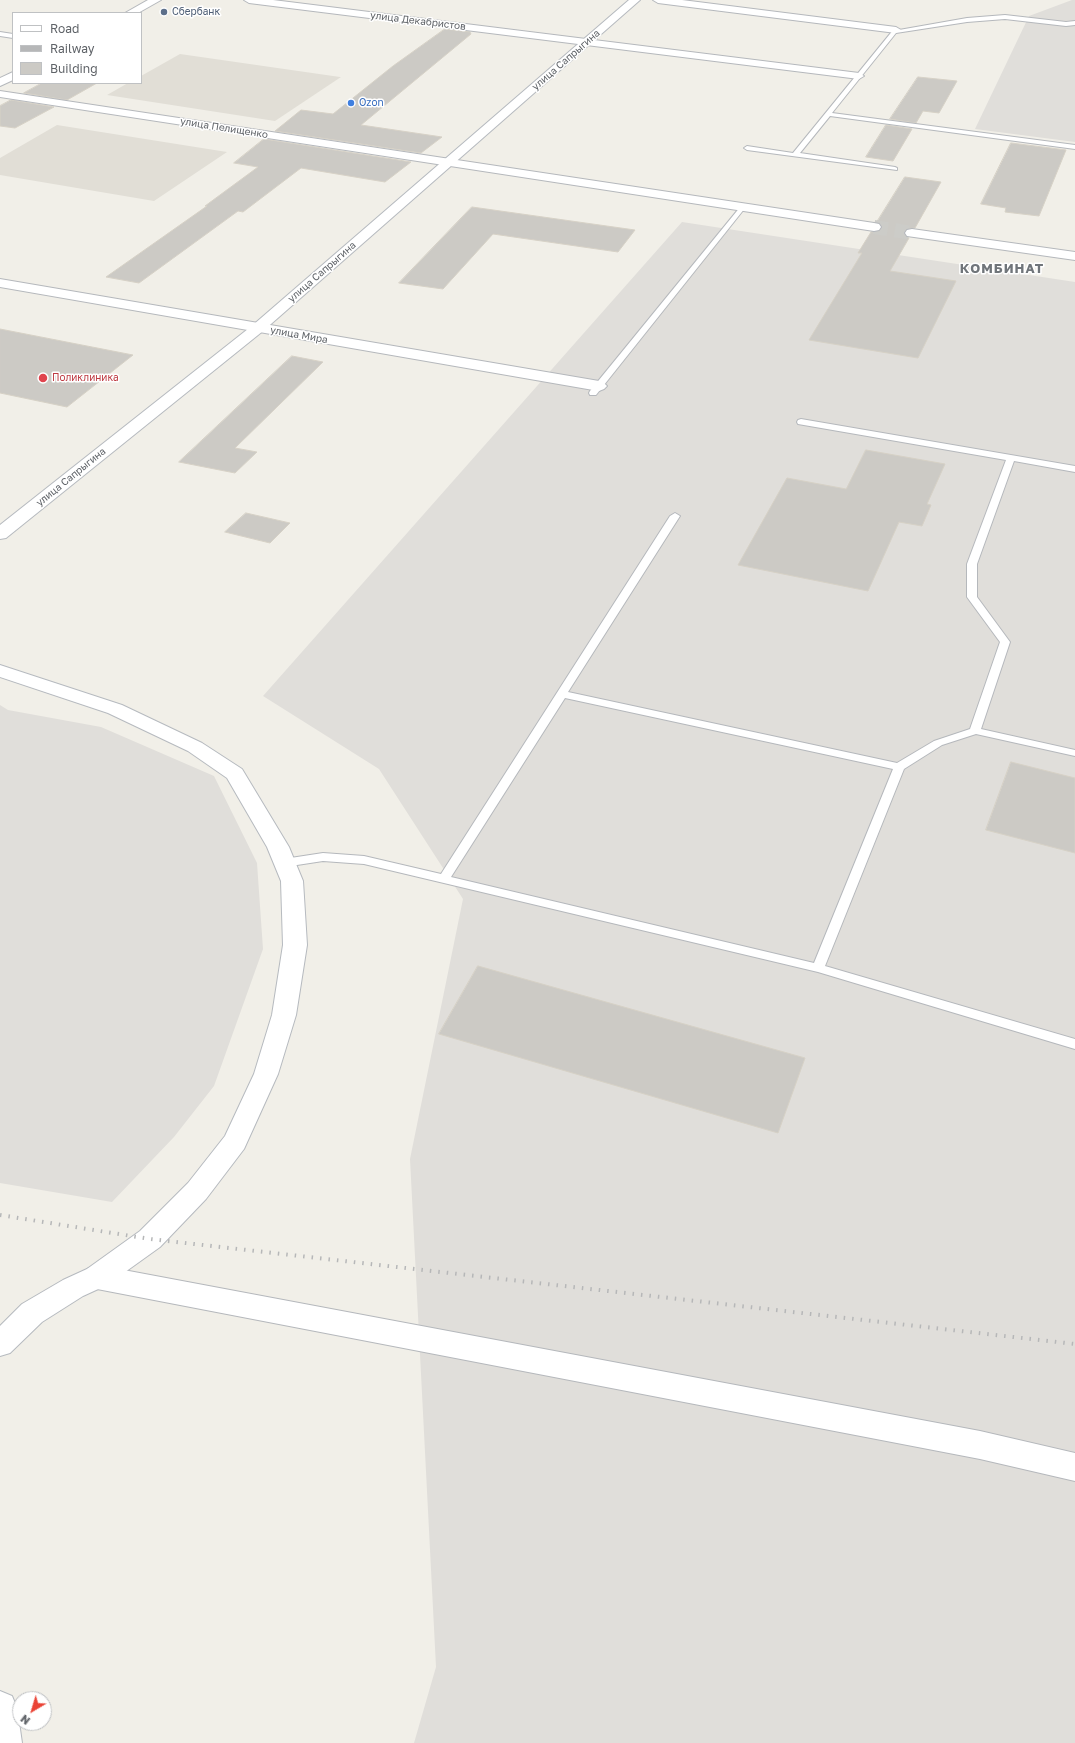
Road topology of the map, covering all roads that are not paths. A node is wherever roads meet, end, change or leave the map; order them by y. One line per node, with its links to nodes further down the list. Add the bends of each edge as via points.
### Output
1 (156, 0): 5 (street)
2 (249, 0): 10 (street, улица Декабристов)
3 (635, 0): 10 (street, улица Сапрыгина)
4 (658, 0): 7 (street)
5 (132, 12)
6 (1075, 23): 7 (lane, via 1005,17)
7 (895, 31): 12 (lane)
8 (0, 34): 9 (lane)
9 (12, 36)
10 (587, 42): 12 (street, улица Декабристов); 19 (street, улица Сапрыгина)
11 (12, 76): 13 (street)
12 (859, 76): 15 (lane)
13 (0, 82)
14 (0, 94): 19 (street, улица Пелищенко)
15 (828, 114): 16 (lane); 18 (lane)
16 (1075, 147)
17 (747, 148): 18 (lane)
18 (795, 155): 20 (lane)
19 (448, 162): 21 (street, улица Пелищенко); 26 (street, улица Сапрыгина)
20 (895, 169)
21 (743, 207): 22 (street, улица Пелищенко); 27 (lane)
22 (874, 227)
23 (912, 233): 24 (street)
24 (1075, 256)
25 (0, 282): 26 (street, улица Мира)
26 (258, 328): 27 (street, улица Мира); 32 (street, улица Сапрыгина)
27 (596, 390)
28 (801, 422): 29 (lane)
29 (1011, 457): 30 (lane); 35 (lane, via 972,564 972,597 1005,642)
30 (1075, 469)
31 (675, 516): 34 (lane)
32 (0, 534)
33 (0, 672): 38 (street, via 115,709 195,747 235,774 278,847)
34 (562, 694): 37 (lane); 39 (lane)
35 (975, 731): 36 (lane); 37 (lane, via 938,743)
36 (1075, 753)
37 (899, 767): 40 (lane)
38 (284, 863): 39 (lane, via 323,857 364,860); 42 (street, via 292,881 294,945 284,1015 266,1074 235,1142 197,1192 150,1239)
39 (444, 879): 40 (lane)
40 (818, 968): 41 (lane)
41 (1075, 1044)
42 (97, 1277): 43 (street, via 73,1288 32,1313); 44 (street, via 980,1445)
43 (0, 1344)
44 (1075, 1467)
45 (0, 1708): 46 (street)
46 (5, 1743)

